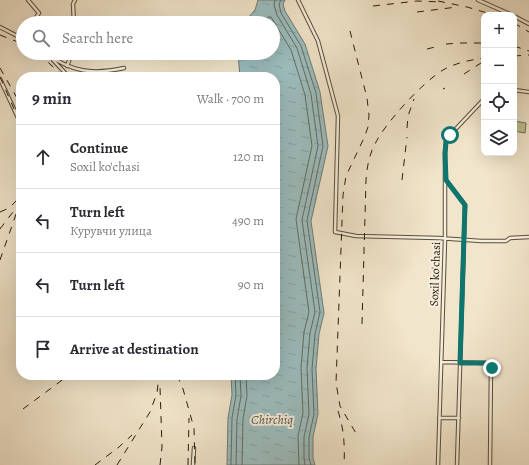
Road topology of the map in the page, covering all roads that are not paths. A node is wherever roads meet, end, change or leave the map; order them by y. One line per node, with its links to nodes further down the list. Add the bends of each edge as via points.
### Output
1 (28, 0): 6 (street, via 39,13)
2 (75, 0): 7 (street)
3 (298, 0): 25 (street, via 318,41 338,116 335,232 356,236)
4 (478, 0): 5 (street)
5 (506, 12)
6 (37, 16)
7 (74, 16)
8 (517, 17): 9 (street)
9 (529, 24)
10 (0, 27): 11 (street)
11 (16, 35)
12 (53, 60): 17 (street)
13 (56, 60): 15 (street)
14 (69, 60): 15 (street)
15 (67, 66): 16 (street, via 94,72)
16 (124, 68)
17 (64, 72)
18 (0, 79): 22 (street)
19 (517, 90): 20 (street)
20 (529, 92)
21 (481, 102): 23 (street, Soxil ko'chasi, via 448,138 445,153)
22 (16, 114)
23 (446, 180): 25 (street, Soxil ko'chasi); 26 (street, via 465,205)
24 (529, 237): 26 (street, via 510,238 506,241)
25 (445, 240): 26 (street); 27 (street, Soxil ko'chasi)
26 (464, 240): 28 (street)
27 (441, 362): 28 (street); 29 (street, Soxil ko'chasi)
28 (460, 363): 30 (street); 35 (street, via 485,363 492,368)
29 (439, 418): 30 (street); 33 (street, Soxil ko'chasi)
30 (459, 418): 34 (street)
31 (194, 448): 32 (street)
32 (193, 465)
33 (438, 465)
34 (457, 465)
35 (490, 465)

